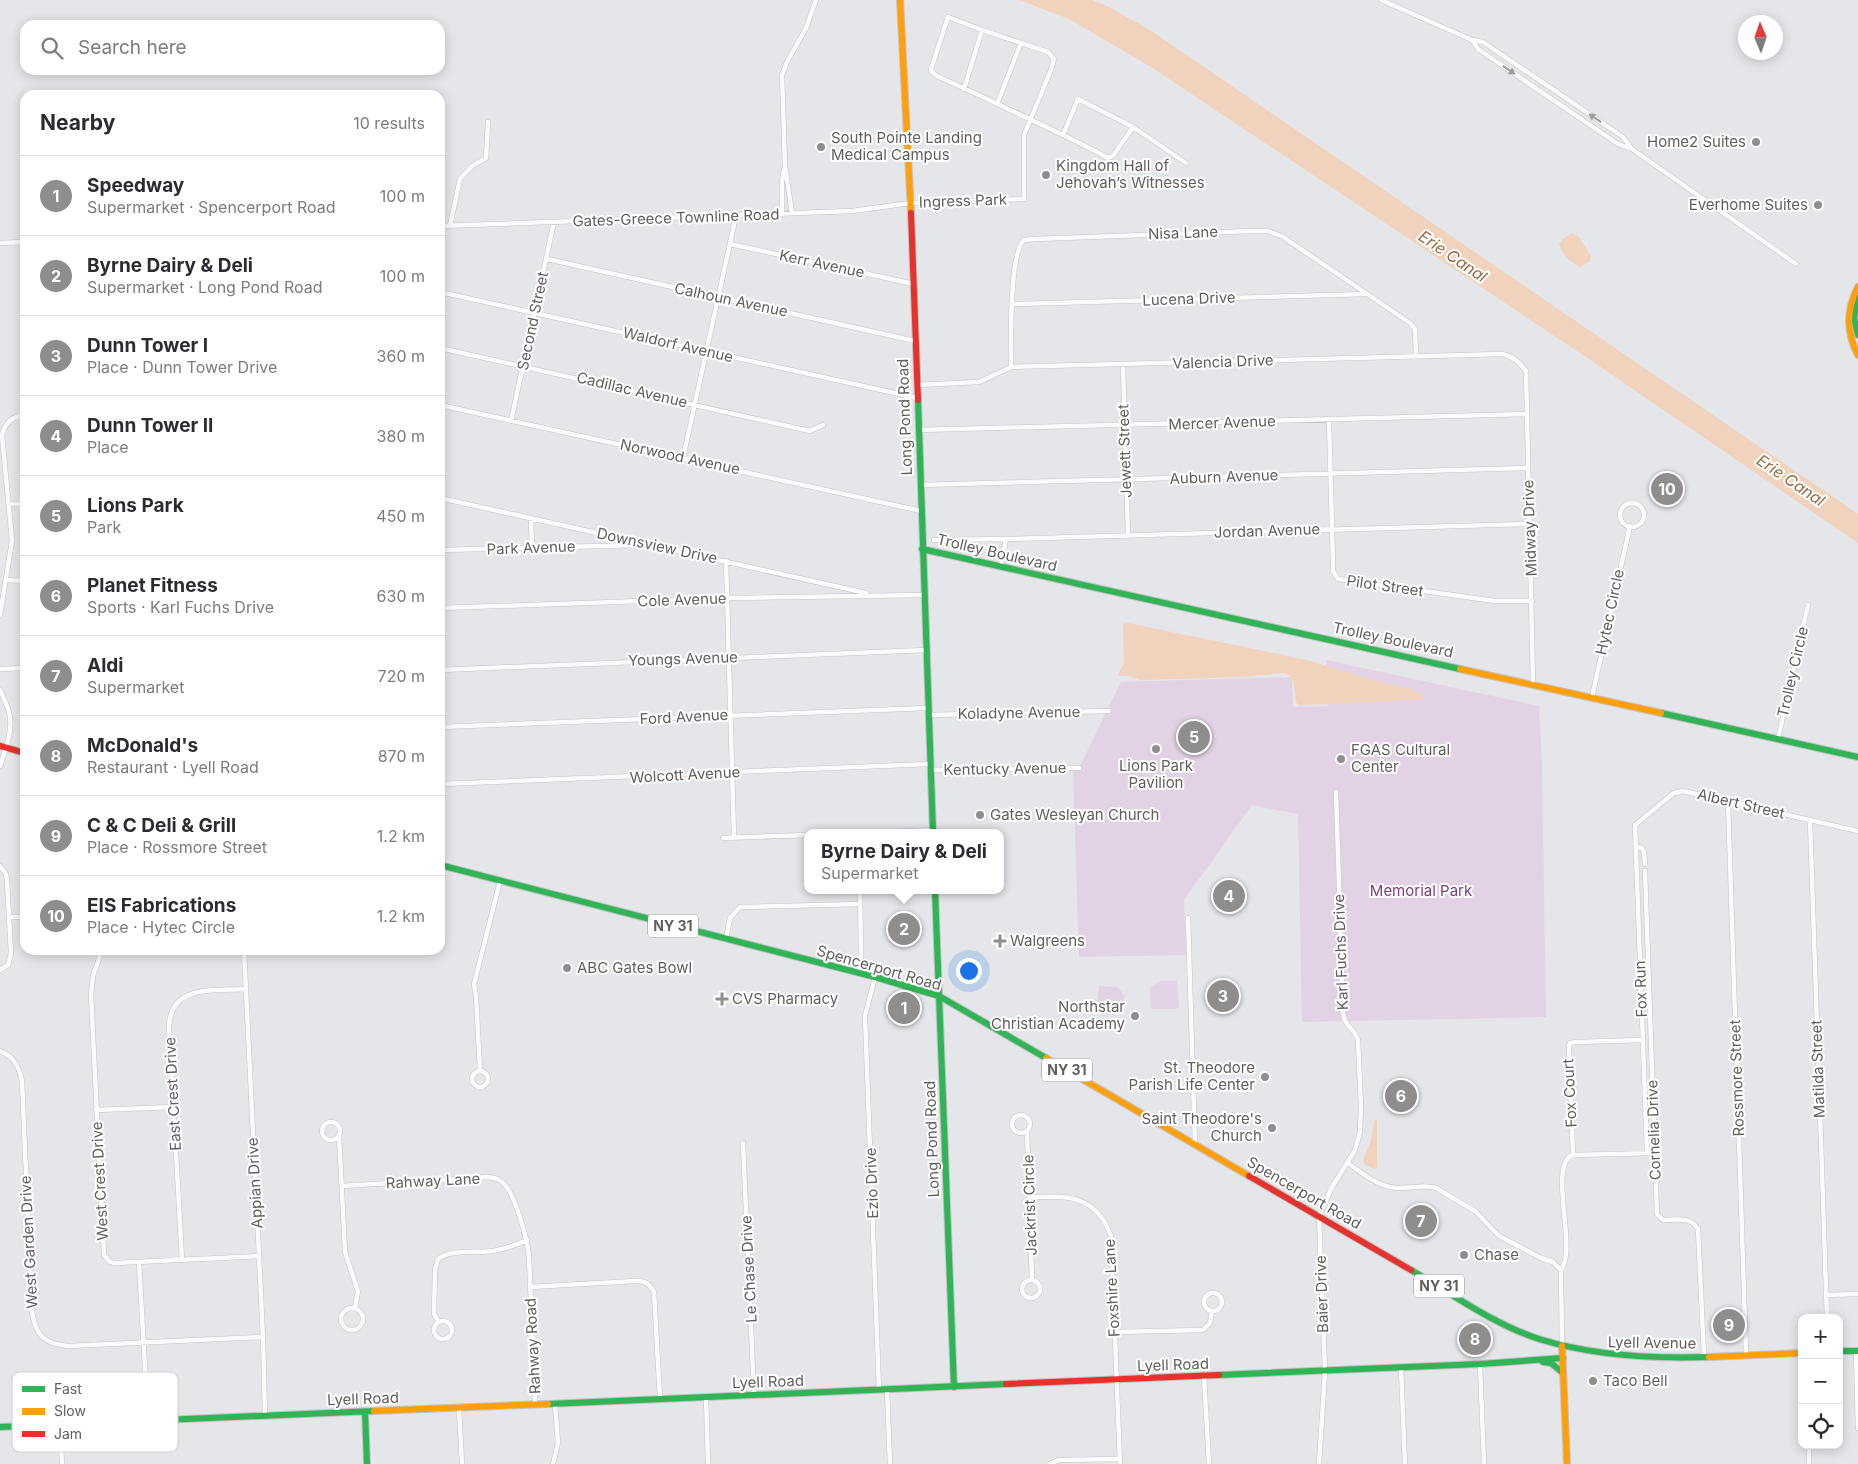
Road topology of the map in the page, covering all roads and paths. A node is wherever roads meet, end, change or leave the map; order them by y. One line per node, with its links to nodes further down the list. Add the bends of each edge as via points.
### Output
1 (816, 0): 15 (street, via 782,75)
2 (900, 0): 16 (main road, Long Pond Road)
3 (1381, 0): 5 (street)
4 (982, 30): 6 (street); 7 (street); 7 (street, via 948,17 933,61 932,72)
5 (1472, 40): 13 (street, one-way to 13, via 1485,54 1618,144); 13 (street, one-way to 5, via 1623,137 1483,42)
6 (1021, 43): 8 (street); 9 (street, via 1048,52 1054,59)
7 (964, 89): 8 (street)
8 (997, 104): 9 (street)
9 (1030, 119): 12 (street); 16 (street, Ingress Park, via 1024,135 1024,199)
10 (488, 122): 22 (street, via 486,158 472,166 460,179)
11 (1133, 128): 12 (street, via 1113,156 1108,158); 12 (street, via 1078,99); 14 (street)
12 (1063, 135)
13 (1632, 149): 27 (street)
14 (1186, 163)
15 (785, 166): 17 (street); 18 (street)
16 (911, 203): 17 (street, Gates-Greece Townline Road, via 852,211); 28 (main road, Long Pond Road)
17 (792, 213): 18 (street, Gates-Greece Townline Road)
18 (782, 214): 19 (street, Gates-Greece Townline Road)
19 (736, 216): 20 (street, Gates-Greece Townline Road); 25 (street)
20 (554, 222): 22 (street, Gates-Greece Townline Road); 26 (street, Second Street)
21 (445, 226): 22 (street, Gates-Greece Townline Road)
22 (450, 226)
23 (20, 242): 24 (street)
24 (0, 243)
25 (730, 244): 28 (street, Kerr Avenue); 32 (street)
26 (547, 259): 32 (street, Calhoun Avenue); 35 (street, Second Street)
27 (1796, 264)
28 (914, 284): 37 (main road, Long Pond Road)
29 (1858, 286): 40 (main road, via 1850,303 1848,320 1850,337)
30 (445, 293): 35 (street, Waldorf Avenue)
31 (1366, 294): 34 (street, Lucena Drive); 34 (street, Nisa Lane, via 1283,237 1268,231 1251,231 1024,240 1018,248); 41 (street, Nisa Lane, via 1415,329)
32 (719, 298): 37 (street, Calhoun Avenue); 39 (street)
33 (1858, 298): 36 (main road, via 1854,318)
34 (1012, 304): 44 (street, Nisa Lane)
35 (535, 312): 39 (street, Waldorf Avenue); 43 (street, Second Street)
36 (1858, 335)
37 (916, 341): 46 (main road, Long Pond Road)
38 (445, 349): 43 (street, Cadillac Avenue)
39 (707, 351): 47 (street, Waldorf Avenue); 48 (street)
40 (1858, 355)
41 (1416, 356): 42 (street, Valencia Drive); 45 (street, Valencia Drive, via 1502,354 1516,359)
42 (1123, 365): 44 (street, Valencia Drive); 55 (street, Jewett Street)
43 (523, 366): 48 (street, Cadillac Avenue); 52 (street, Second Street)
44 (1011, 367): 46 (street, Valencia Drive, via 978,382)
45 (1526, 371): 50 (street, Midway Drive)
46 (917, 385): 47 (main road, Long Pond Road)
47 (917, 398): 56 (main road, Long Pond Road)
48 (695, 404): 54 (street, Cadillac Avenue, via 810,431); 57 (street)
49 (445, 406): 52 (street, Norwood Avenue)
50 (1526, 414): 53 (street, Mercer Avenue); 58 (street, Midway Drive)
51 (20, 416): 63 (street, via 10,420 2,436)
52 (511, 420): 57 (street, Norwood Avenue)
53 (1329, 420): 55 (street, Mercer Avenue); 59 (street, Pilot Street)
54 (823, 425)
55 (1124, 426): 56 (street, Mercer Avenue); 60 (street, Jewett Street)
56 (918, 430): 61 (main road, Long Pond Road)
57 (683, 458): 65 (street, Norwood Avenue)
58 (1528, 468): 59 (street, Auburn Avenue); 67 (street, Midway Drive)
59 (1330, 474): 60 (street, Auburn Avenue); 69 (street, Pilot Street)
60 (1126, 480): 61 (street, Auburn Avenue); 70 (street, Jewett Street)
61 (920, 485): 65 (main road, Long Pond Road)
62 (445, 499): 66 (street, Downsview Drive)
63 (9, 504): 64 (street); 79 (street, via 12,541)
64 (20, 504)
65 (921, 511): 75 (main road, Long Pond Road)
66 (531, 518): 73 (street, Downsview Drive); 74 (street)
67 (1529, 524): 69 (street, Jordan Avenue); 84 (street, Midway Drive)
68 (1630, 526): 68 (street, Hytec Circle, via 1639,524 1643,518 1642,508 1635,503 1628,504 1620,512 1623,523); 95 (street, Hytec Circle)
69 (1332, 529): 70 (street, Jordan Avenue); 84 (street, Pilot Street, via 1333,571 1342,581 1495,601)
70 (1128, 536): 71 (street, Jordan Avenue)
71 (1006, 539): 72 (street, Jordan Avenue); 78 (street)
72 (934, 540)
73 (652, 544): 74 (street, Park Avenue); 77 (street, Downsview Drive)
74 (532, 548): 76 (street, Park Avenue)
75 (922, 549): 78 (main road, Trolley Boulevard); 82 (main road, Long Pond Road)
76 (445, 550)
77 (726, 561): 81 (street, Downsview Drive); 83 (street)
78 (1001, 566): 93 (main road, Trolley Boulevard)
79 (6, 580): 80 (street); 87 (street)
80 (20, 581)
81 (874, 595): 82 (street, Cole Avenue); 83 (street, Cole Avenue)
82 (924, 595): 88 (main road, Long Pond Road)
83 (727, 598): 86 (street, Cole Avenue); 89 (street)
84 (1532, 601): 93 (street, Midway Drive)
85 (1808, 605): 101 (street, Trolley Circle)
86 (445, 608)
87 (0, 616)
88 (926, 650): 89 (street, Youngs Avenue); 96 (main road, Long Pond Road)
89 (728, 657): 92 (street, Youngs Avenue); 98 (street)
90 (20, 668): 91 (street)
91 (0, 669)
92 (445, 670)
93 (1533, 684): 95 (main road, Trolley Boulevard)
94 (0, 690): 102 (street, via 10,720)
95 (1592, 697): 101 (main road, Trolley Boulevard)
96 (928, 708): 98 (street, Ford Avenue); 99 (main road, Long Pond Road)
97 (1109, 711): 99 (street, Koladyne Avenue)
98 (730, 715): 100 (street, Ford Avenue); 108 (street)
99 (928, 715): 106 (main road, Long Pond Road)
100 (445, 728)
101 (1778, 739): 104 (main road, Trolley Boulevard)
102 (3, 746): 103 (main road); 105 (street)
103 (20, 751)
104 (1858, 757)
105 (0, 766)
106 (930, 767): 107 (street, Kentucky Avenue); 108 (street, Wolcott Avenue); 114 (main road, Long Pond Road)
107 (1079, 768)
108 (731, 773): 109 (street, Wolcott Avenue); 117 (street)
109 (445, 784)
110 (1336, 792): 151 (street, Karl Fuchs Drive, via 1343,1013 1346,1024 1358,1040 1361,1107 1358,1140)
111 (1728, 801): 112 (street, Albert Street); 113 (street, Albert Street, via 1678,792); 175 (street, Rossmore Street)
112 (1810, 820): 115 (street, Albert Street); 163 (street, Matilda Street)
113 (1635, 825): 119 (street, Fox Run)
114 (933, 829)
115 (1858, 831)
116 (804, 835): 117 (street)
117 (734, 837): 118 (street)
118 (723, 838)
119 (1636, 847): 120 (street, via 1642,848); 139 (street, Fox Run)
120 (1645, 864)
121 (0, 866): 129 (street, via 6,874)
122 (445, 866): 124 (main road, Spencerport Road / NY 31)
123 (1645, 871): 149 (street, Cornelia Drive)
124 (500, 882): 131 (main road, Spencerport Road / NY 31); 141 (street, via 474,984)
125 (860, 894): 127 (street)
126 (935, 894): 138 (main road, Long Pond Road)
127 (860, 904): 131 (street, via 740,907 730,918); 135 (street)
128 (20, 916): 129 (street)
129 (10, 917): 134 (street, via 11,953 8,965)
130 (1188, 918): 147 (street)
131 (726, 939): 135 (main road, Spencerport Road / NY 31)
132 (100, 955): 143 (street, West Crest Drive, via 91,995)
133 (244, 955): 137 (street, Appian Drive)
134 (0, 970)
135 (858, 973): 136 (main road, Spencerport Road / NY 31)
136 (875, 977): 138 (main road, Spencerport Road / NY 31); 187 (street, Ezio Drive, via 865,1016)
137 (246, 989): 142 (street, East Crest Drive, via 195,992 174,1006 169,1027); 156 (street, Appian Drive)
138 (939, 996): 147 (main road, Spencerport Road / NY 31); 186 (main road, Long Pond Road)
139 (1642, 1040): 148 (street, Fox Run); 150 (street, Fox Court, via 1576,1042 1568,1046)
140 (0, 1051): 170 (street, West Garden Drive, via 14,1060 22,1081 32,1311 36,1329 53,1344 68,1346)
141 (480, 1070)
142 (173, 1107): 143 (street); 157 (street, East Crest Drive)
143 (96, 1110): 158 (street, West Crest Drive, via 104,1255 110,1262)
144 (1027, 1131): 144 (street, Jackrist Circle, via 1028,1118 1023,1114 1014,1117 1012,1129 1018,1133); 153 (street, Jackrist Circle)
145 (339, 1134): 145 (street, via 335,1123 327,1123 323,1127 323,1135 327,1139 335,1139); 152 (street)
146 (743, 1144): 188 (street, Le Chase Drive)
147 (1195, 1144): 154 (main road, Spencerport Road / NY 31)
148 (1647, 1153): 149 (street); 150 (street)
149 (1655, 1153): 176 (street, Cornelia Drive, via 1659,1218 1688,1220 1698,1229)
150 (1573, 1155): 159 (street, via 1563,1165 1567,1252 1566,1264)
151 (1348, 1163): 154 (street, Karl Fuchs Drive, via 1332,1187); 159 (street, via 1380,1184 1397,1188 1436,1188 1475,1211 1499,1236 1553,1262)
152 (342, 1186): 155 (street, Rahway Lane, via 495,1178 508,1187); 164 (street, via 345,1252 358,1291)
153 (1030, 1196): 160 (street, Jackrist Circle); 168 (street, Foxshire Lane, via 1072,1197 1103,1219 1112,1244)
154 (1319, 1216): 171 (main road, Spencerport Road / NY 31, via 1502,1324 1522,1334); 181 (street, Baier Drive)
155 (527, 1240): 161 (street, Rahway Lane); 167 (street, via 505,1249 447,1254 438,1259 434,1314)
156 (259, 1256): 157 (street, West Crest Drive); 169 (street, Appian Drive)
157 (182, 1260): 158 (street, West Crest Drive)
158 (139, 1262): 170 (street)
159 (1561, 1270): 171 (street)
160 (1032, 1280): 160 (street, Jackrist Circle, via 1024,1283 1022,1288 1024,1296 1030,1298 1040,1290)
161 (530, 1287): 190 (street, via 635,1281 650,1284 654,1292); 191 (street, Rahway Road)
162 (1858, 1294): 163 (street)
163 (1826, 1295): 166 (street, Matilda Street)
164 (355, 1308): 164 (street, via 345,1310 341,1317 347,1329 354,1330 362,1323 362,1316)
165 (1212, 1311): 165 (street, via 1218,1309 1222,1301 1214,1293 1208,1294 1204,1301 1207,1309); 168 (street, via 1210,1323 1203,1330)
166 (1827, 1314)
167 (439, 1322): 167 (street, via 435,1326 435,1334 448,1338 452,1327 448,1322)
168 (1114, 1332): 185 (street, Foxshire Lane)
169 (263, 1337): 170 (street, West Garden Drive); 195 (street, Appian Drive)
170 (144, 1342): 182 (street)
171 (1562, 1346): 176 (main road, Lyell Avenue / NY 31, via 1630,1357); 177 (main road)
172 (1843, 1351): 173 (main road)
173 (1857, 1351): 197 (street)
174 (1798, 1353): 175 (main road, Lyell Avenue / NY 31)
175 (1746, 1355): 176 (main road, Lyell Avenue / NY 31)
176 (1704, 1356)
177 (1563, 1358): 178 (main road, Lyell Road); 183 (main road)
178 (1537, 1361): 179 (main road, Lyell Road); 183 (main road, Lyell Road, via 1551,1363)
179 (1480, 1364): 180 (main road, Lyell Road); 209 (street)
180 (1401, 1368): 181 (main road, Lyell Road); 208 (street)
181 (1325, 1371): 184 (main road, Lyell Road); 207 (street, Baier Drive)
182 (146, 1372)
183 (1563, 1372): 210 (main road)
184 (1204, 1376): 185 (main road, Lyell Road); 206 (street)
185 (1116, 1380): 186 (main road, Lyell Road); 199 (street, Foxshire Lane)
186 (954, 1387): 187 (main road, Lyell Road)
187 (883, 1390): 188 (main road, Lyell Road); 204 (street, Ezio Drive)
188 (754, 1395): 189 (main road, Lyell Road)
189 (706, 1397): 190 (main road, Lyell Road); 203 (street)
190 (660, 1399): 192 (main road, Lyell Road)
191 (535, 1404): 192 (main road, Lyell Road); 193 (main road, Lyell Road)
192 (555, 1404): 202 (street, via 558,1443)
193 (459, 1408): 194 (main road, Lyell Road); 201 (street)
194 (365, 1412): 195 (main road, Lyell Road); 200 (main road)
195 (265, 1416): 196 (main road, Lyell Road)
196 (178, 1420)
197 (1858, 1428)
198 (1809, 1449): 211 (street)
199 (1120, 1461): 205 (street, via 1059,1460)
200 (367, 1464)
201 (462, 1464)
202 (553, 1464)
203 (708, 1464)
204 (890, 1464)
205 (1049, 1464)
206 (1209, 1464)
207 (1319, 1464)
208 (1405, 1464)
209 (1484, 1464)
210 (1567, 1464)
211 (1809, 1464)

